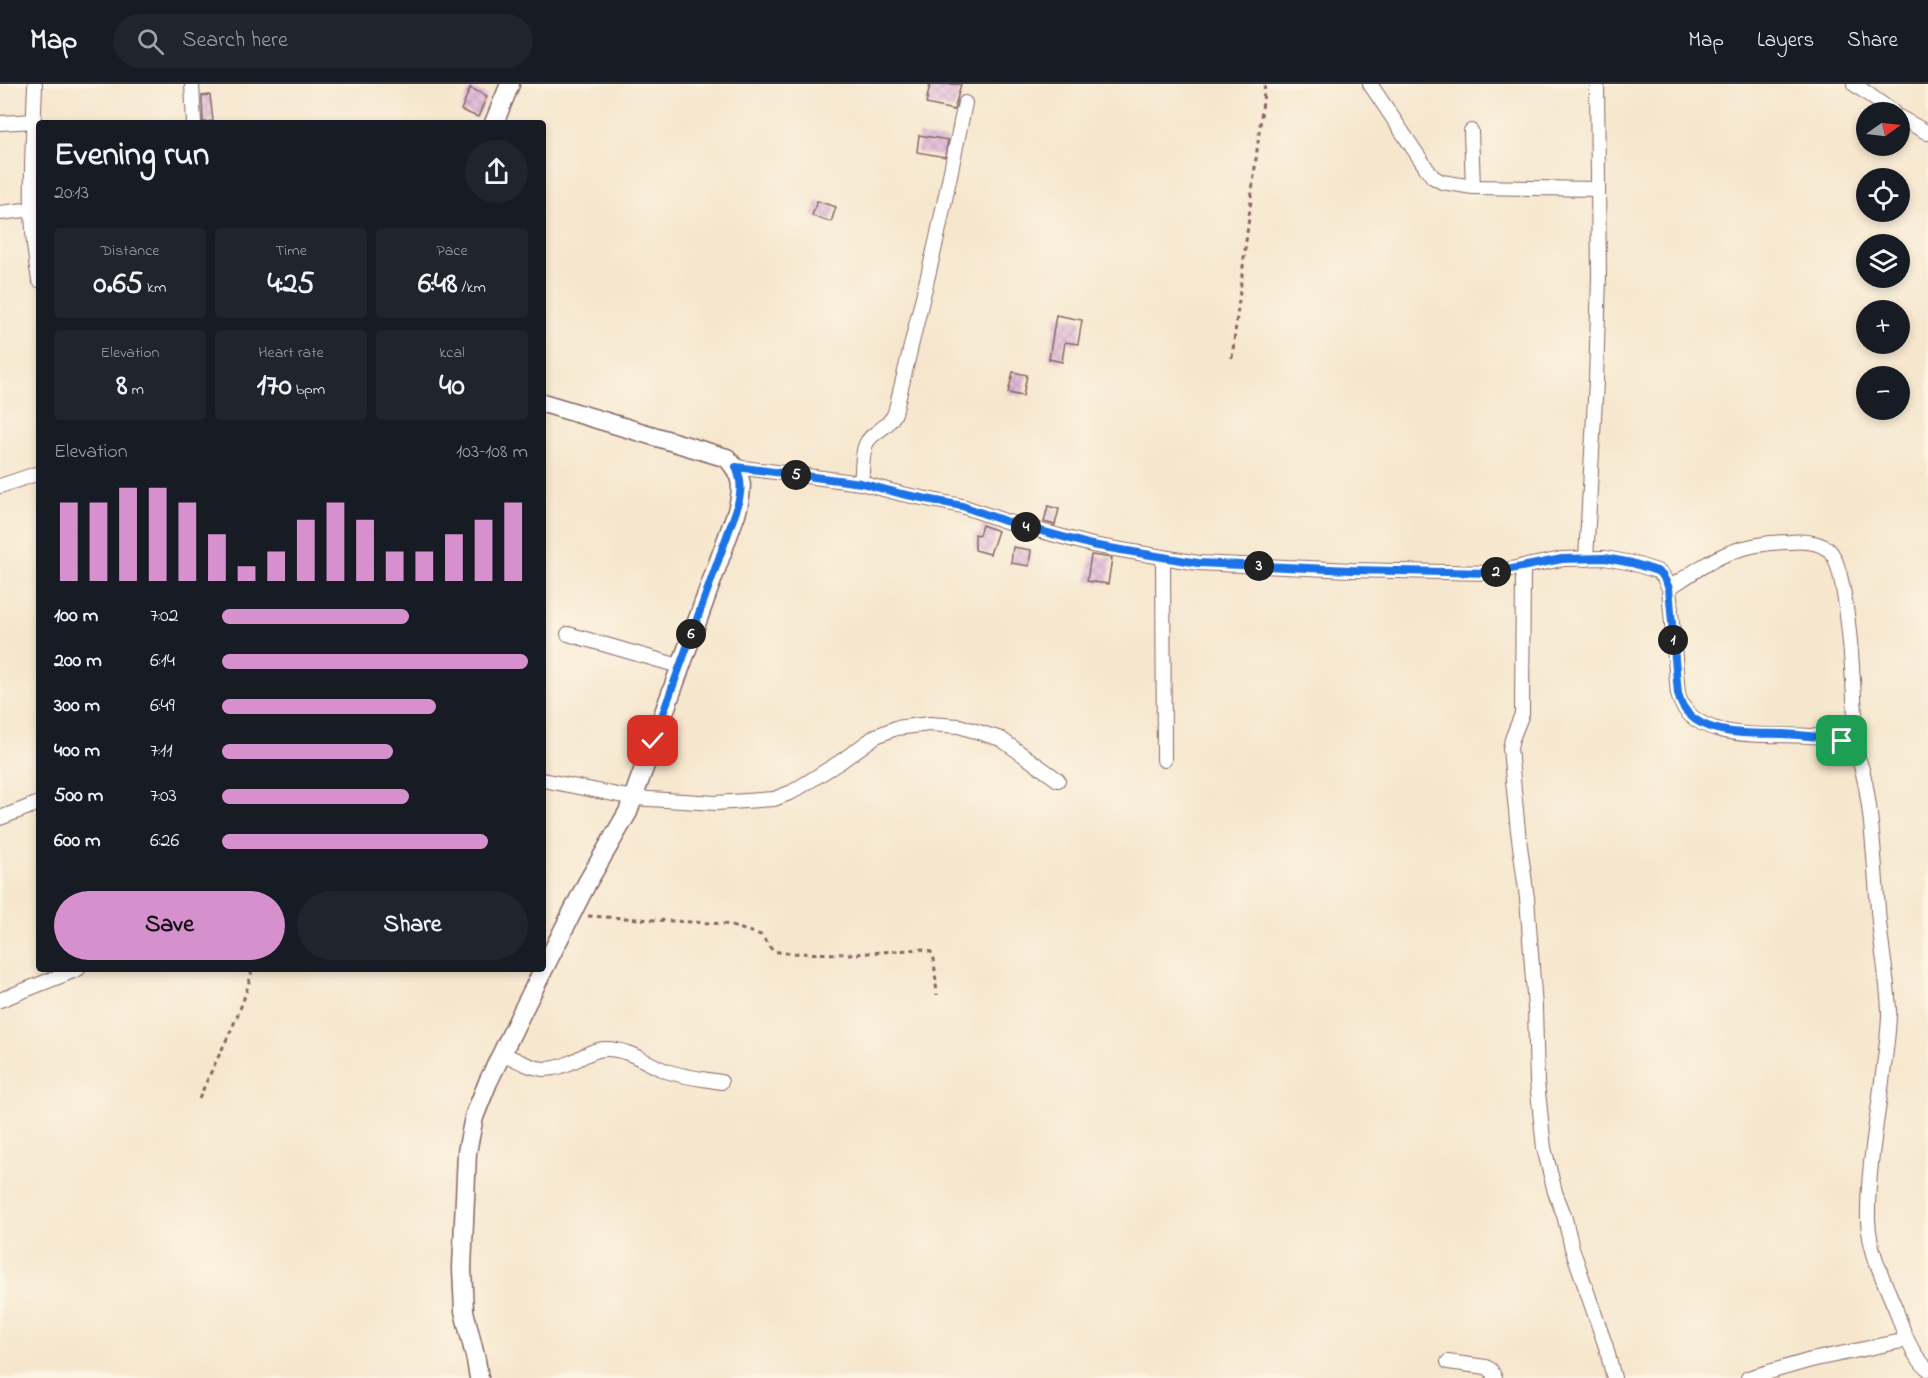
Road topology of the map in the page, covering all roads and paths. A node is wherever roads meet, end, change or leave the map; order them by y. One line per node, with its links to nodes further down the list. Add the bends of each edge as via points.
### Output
1 (35, 84): 12 (street)
2 (192, 84): 10 (street)
3 (510, 84): 11 (main road)
4 (1265, 84): 22 (path)
5 (1370, 84): 17 (street, via 1433,177)
6 (1597, 84): 18 (street)
7 (1854, 84): 9 (street)
8 (965, 102): 26 (street, via 895,413 892,421 866,444)
9 (1879, 102)
10 (194, 120)
11 (495, 120)
12 (34, 121): 13 (street); 19 (street)
13 (0, 123)
14 (1910, 123): 16 (street)
15 (1472, 131): 17 (street)
16 (1928, 133)
17 (1473, 187): 18 (street)
18 (1598, 189): 29 (street, via 1596,381)
19 (33, 209): 20 (street); 21 (street)
20 (0, 213)
21 (36, 266)
22 (1232, 358)
23 (546, 404): 24 (main road, via 728,458)
24 (736, 467): 26 (street); 33 (main road, via 742,492)
25 (36, 474): 27 (street)
26 (861, 483): 28 (street, via 962,506 1092,545)
27 (0, 486)
28 (1163, 557): 30 (street, via 1198,563 1351,570 1491,573); 35 (street)
29 (1586, 559): 30 (street); 31 (street, via 1605,558 1657,571)
30 (1522, 566): 56 (street, via 1522,714 1510,748 1527,898 1544,1148)
31 (1669, 588): 34 (street, via 1678,694 1689,715 1700,723 1739,734 1826,737 1842,741); 34 (street, via 1738,548 1802,541 1830,551 1836,561 1849,629)
32 (568, 634): 33 (street)
33 (679, 666): 38 (main road)
34 (1857, 756): 51 (street, via 1872,825 1889,1013 1868,1221 1877,1263)
35 (1164, 760)
36 (1058, 780): 38 (street, via 1001,739 959,726 929,724 896,728 876,736 802,786 774,799 716,803)
37 (546, 781): 38 (street)
38 (633, 798): 41 (main road)
39 (36, 804): 40 (street)
40 (0, 818)
41 (571, 915): 42 (main road); 46 (path, via 724,924 761,935 773,951 785,953 922,950 931,952 934,959)
42 (546, 965)
43 (70, 972): 47 (street)
44 (251, 972): 50 (path, via 238,1016)
45 (542, 972): 48 (main road)
46 (937, 995)
47 (0, 1000)
48 (502, 1053): 49 (street, via 545,1071 604,1048 625,1052 667,1071); 54 (main road, via 474,1117 466,1152 464,1311)
49 (721, 1082)
50 (199, 1099)
51 (1907, 1340): 53 (street); 57 (street)
52 (1448, 1362): 55 (street, via 1486,1367)
53 (1928, 1369)
54 (478, 1378)
55 (1495, 1378)
56 (1614, 1378)
57 (1748, 1378)

